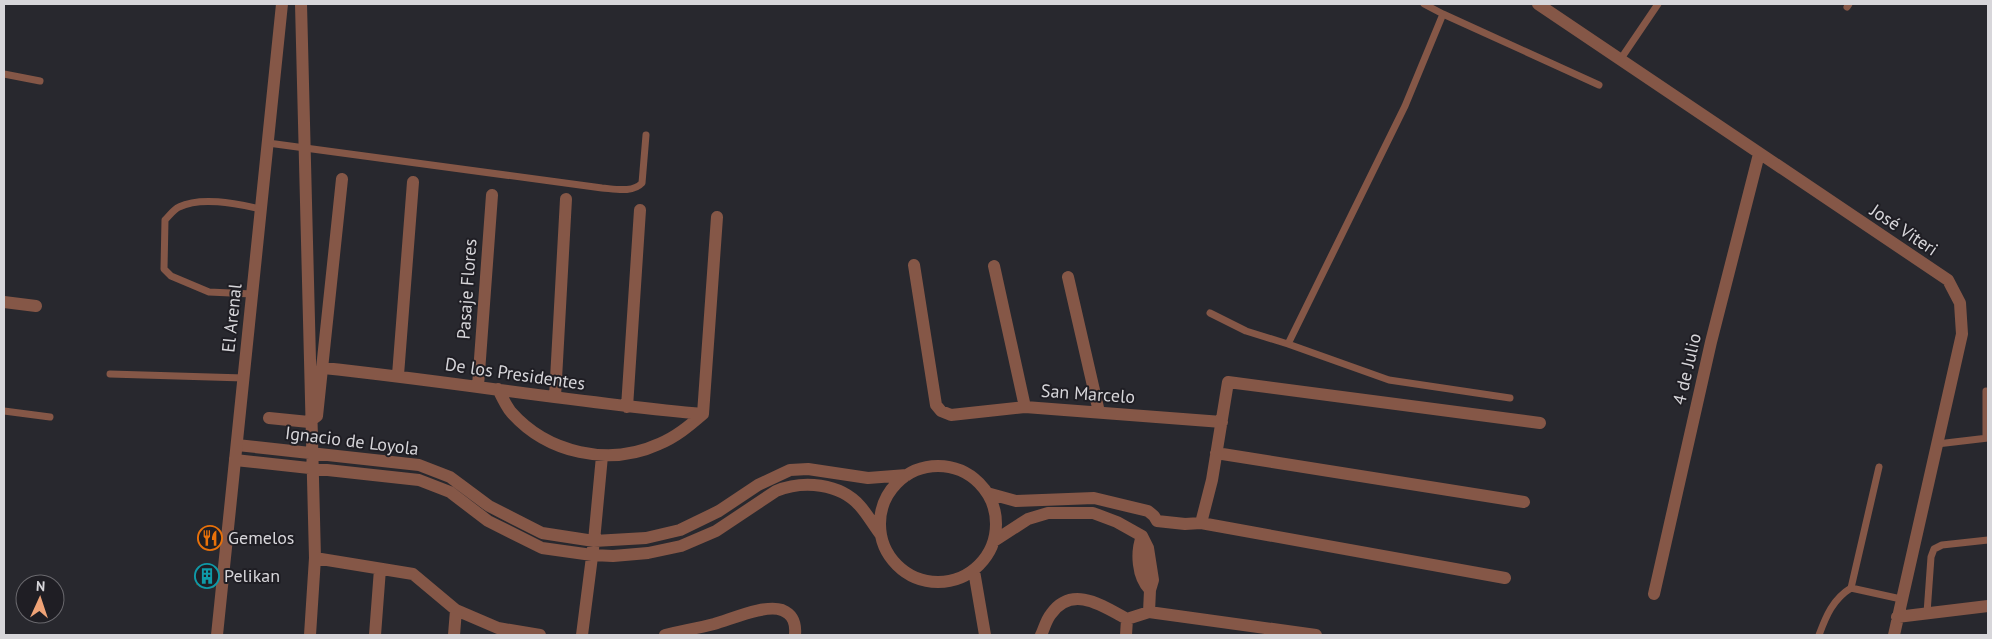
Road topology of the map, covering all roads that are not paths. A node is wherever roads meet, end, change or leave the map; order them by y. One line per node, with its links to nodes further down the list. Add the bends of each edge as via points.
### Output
1 (282, 4): 12 (street, El Arenal)
2 (301, 4): 68 (street)
3 (1424, 4): 6 (lane)
4 (1658, 4): 7 (lane)
5 (1545, 6): 7 (street, José Viteri)
6 (1443, 14): 10 (lane); 28 (lane, via 1404,106)
7 (1620, 60): 13 (street, José Viteri)
8 (4, 74): 9 (lane)
9 (40, 80)
10 (1599, 85)
11 (646, 135): 12 (lane, via 642,183 632,189 602,188)
12 (268, 143): 18 (street, El Arenal)
13 (1759, 154): 48 (street, José Viteri, via 1948,280 1960,303 1962,334); 73 (street, 4 de Julio, via 1711,342)
14 (342, 179): 29 (street)
15 (413, 182): 31 (street)
16 (492, 195): 33 (street, Pasaje Flores)
17 (566, 199): 36 (street)
18 (261, 209): 24 (street, El Arenal); 24 (lane, via 233,203 196,202 178,207 165,220 164,269 171,276 209,292)
19 (640, 210): 38 (street)
20 (717, 217): 42 (street)
21 (914, 266): 39 (street, San Marcelo, via 936,405 952,415)
22 (994, 266): 39 (street)
23 (1068, 277): 41 (street)
24 (252, 294): 32 (street, El Arenal)
25 (4, 302): 26 (street)
26 (36, 306)
27 (1210, 313): 28 (lane, via 1246,331)
28 (1288, 344): 37 (lane, via 1389,380)
29 (323, 368): 31 (street, De los Presidentes); 44 (street, via 317,416 309,422)
30 (110, 374): 32 (lane)
31 (398, 376): 33 (street, De los Presidentes)
32 (244, 378): 49 (street, El Arenal)
33 (478, 386): 34 (street, De los Presidentes)
34 (498, 389): 36 (street, De los Presidentes); 51 (street, via 510,412 529,429 550,442)
35 (1986, 392): 47 (lane)
36 (555, 397): 38 (street, De los Presidentes)
37 (1510, 398)
38 (627, 407): 42 (street, De los Presidentes)
39 (1025, 407): 41 (street, San Marcelo)
40 (4, 412): 43 (lane)
41 (1099, 412): 45 (street, San Marcelo)
42 (703, 414): 51 (street, via 682,432 658,445 626,454)
43 (50, 417)
44 (269, 418)
45 (1222, 422): 46 (street, via 1228,382); 50 (street)
46 (1540, 422)
47 (1987, 438): 48 (lane)
48 (1937, 444): 74 (street, José Viteri)
49 (237, 445): 52 (street, El Arenal); 57 (street, Ignacio de Loyola, via 419,465 450,477)
50 (1216, 453): 56 (street); 60 (street)
51 (602, 456): 65 (street)
52 (235, 460): 57 (street, Ignacio de Loyola, via 419,480); 82 (street, El Arenal)
53 (1879, 467): 72 (lane)
54 (907, 475): 55 (street, via 924,468 942,466 959,470 975,479); 58 (street, Ignacio de Loyola, via 868,478 808,469 790,470 758,485); 62 (street, via 893,487 881,510)
55 (987, 493): 59 (street, via 1016,501 1094,498 1148,511); 66 (street, via 995,509)
56 (1524, 502)
57 (485, 511): 65 (street, Ignacio de Loyola, via 542,533); 67 (street, Ignacio de Loyola, via 542,548)
58 (719, 511): 61 (street); 65 (street, Ignacio de Loyola, via 680,530 646,538)
59 (1157, 521): 60 (street); 63 (street, via 1150,534)
60 (1202, 523): 71 (street)
61 (726, 526): 62 (street, Ignacio de Loyola, via 776,491 802,485 843,492 860,506); 67 (street, Ignacio de Loyola, via 681,546 613,556)
62 (881, 536): 70 (street, via 888,554 900,569 917,578 937,582 956,580)
63 (1142, 536): 66 (street, via 1093,513 1048,513 1028,519); 77 (street, via 1148,548 1153,580)
64 (1988, 540): 78 (lane, via 1942,545 1934,549)
65 (594, 541): 67 (street)
66 (994, 541): 70 (street, via 986,558)
67 (592, 555): 87 (street)
68 (315, 558): 69 (street); 83 (street)
69 (380, 569): 76 (street, via 413,574); 84 (street)
70 (974, 571): 90 (street)
71 (1505, 578)
72 (1851, 588): 74 (lane); 94 (lane, via 1833,604)
73 (1654, 594)
74 (1901, 599): 79 (street, José Viteri)
75 (1988, 606): 78 (street)
76 (456, 610): 85 (street); 86 (street, via 498,628)
77 (1149, 612): 80 (street); 93 (street)
78 (1927, 613): 79 (street)
79 (1897, 617): 95 (street, José Viteri)
80 (1127, 619): 91 (street, via 1094,600 1065,601 1051,614); 92 (street)
81 (714, 630): 88 (street); 89 (street, via 756,611 781,610 796,624)
82 (217, 635)
83 (310, 635)
84 (376, 635)
85 (454, 635)
86 (539, 635)
87 (582, 635)
88 (665, 635)
89 (795, 635)
90 (985, 635)
91 (1041, 635)
92 (1126, 635)
93 (1316, 635)
94 (1819, 635)
95 (1894, 635)

